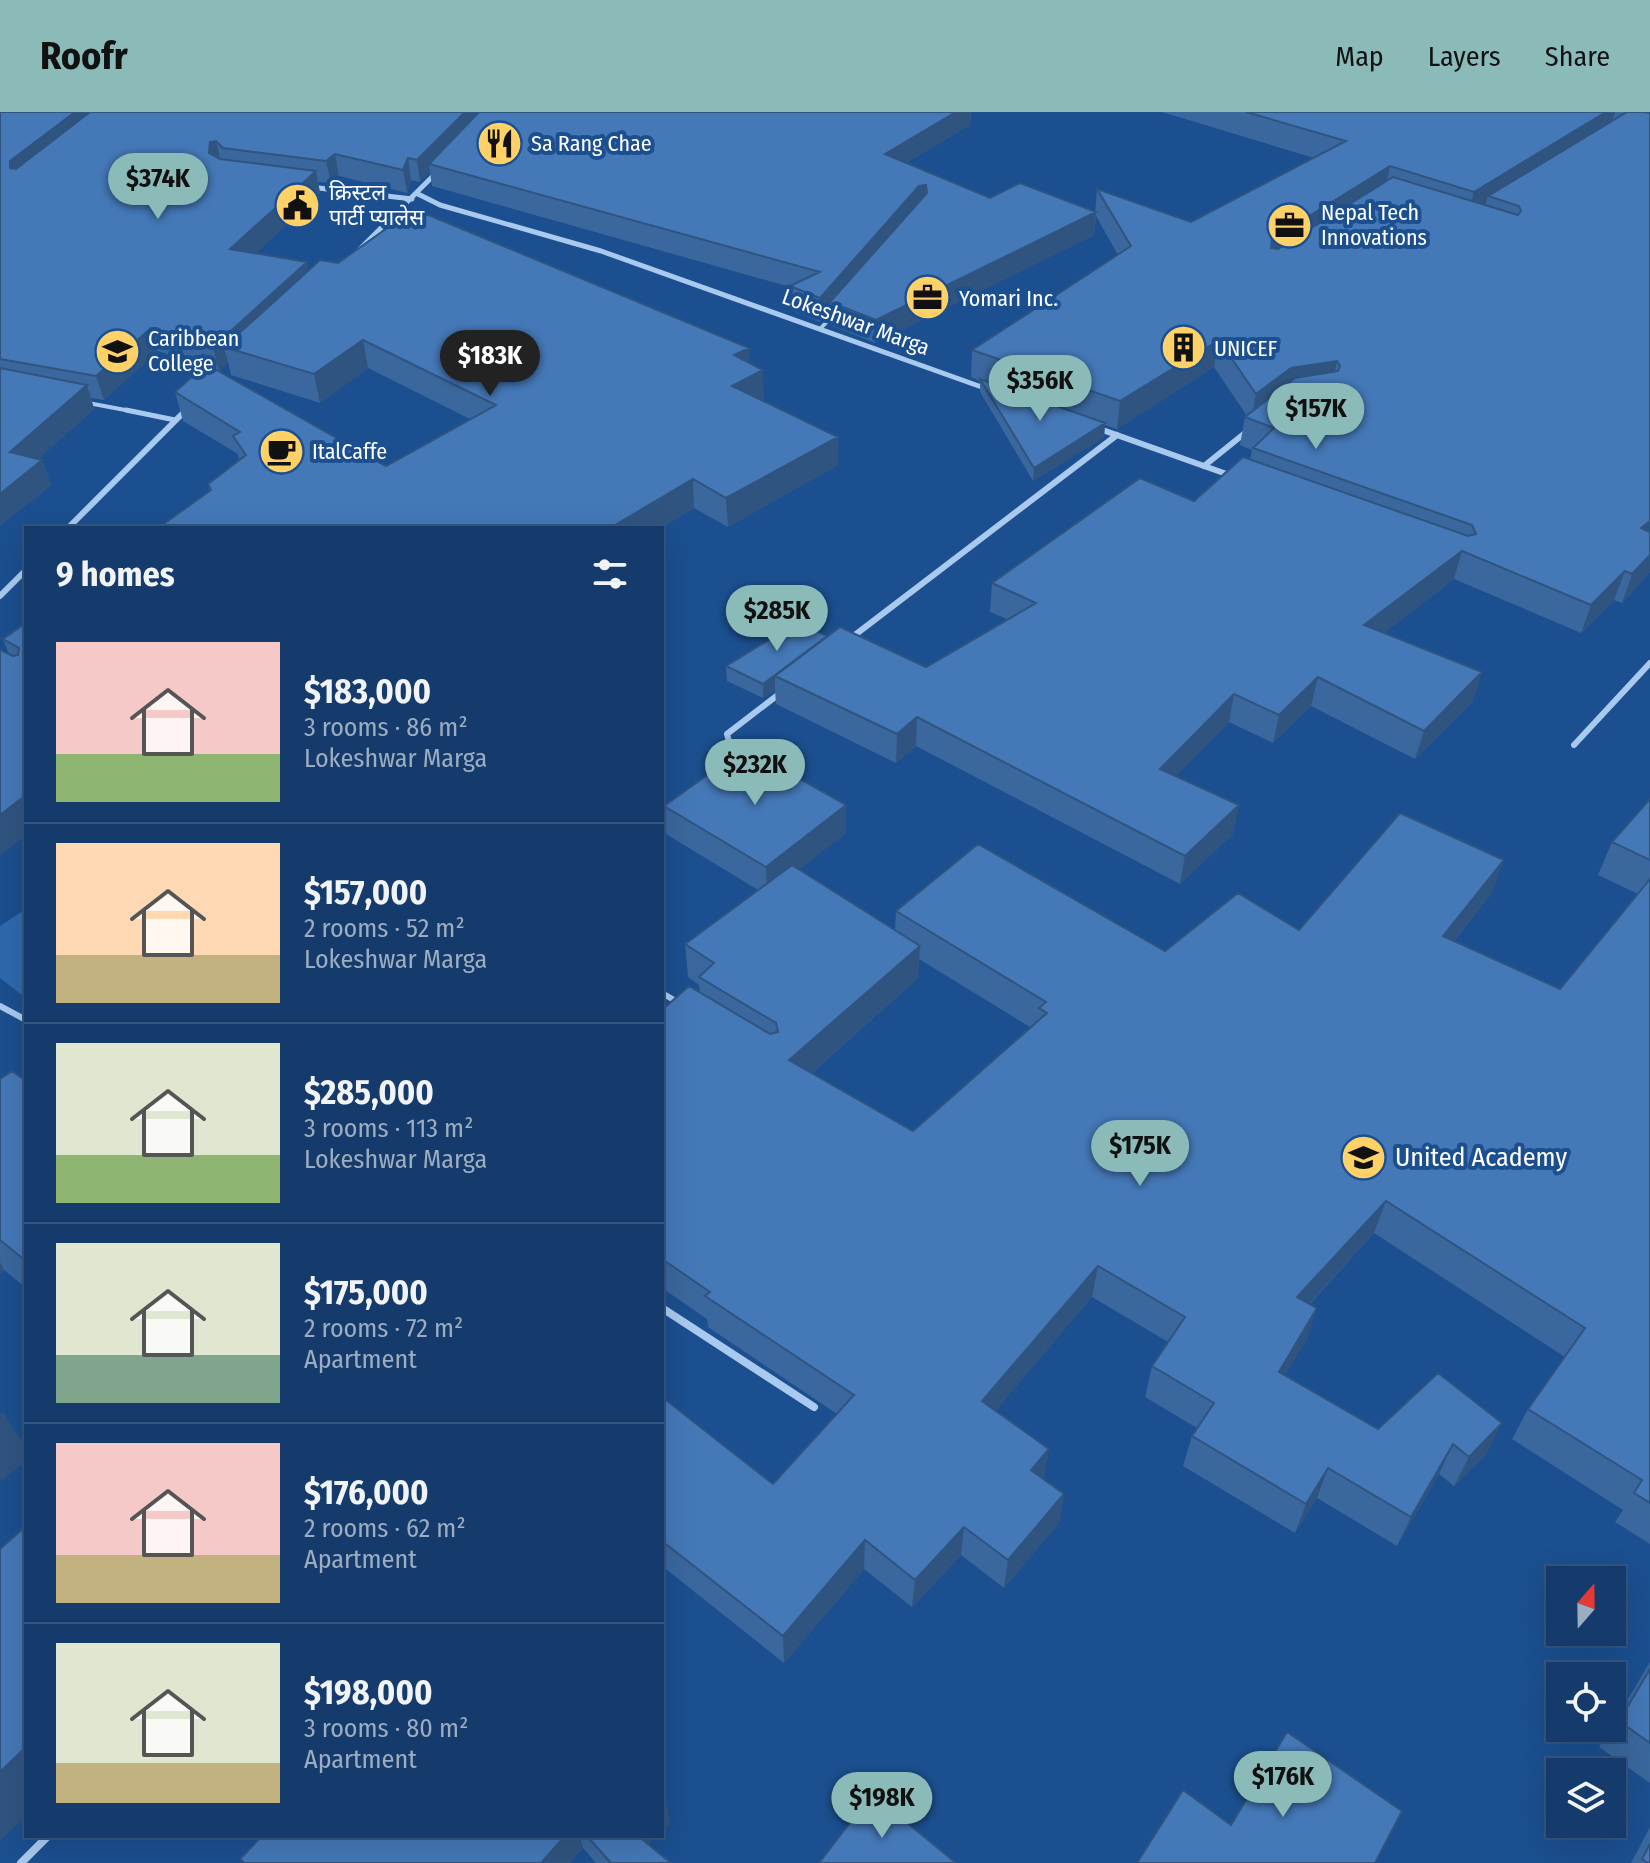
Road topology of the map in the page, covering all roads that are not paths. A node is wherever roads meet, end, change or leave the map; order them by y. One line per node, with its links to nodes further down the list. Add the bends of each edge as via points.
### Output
1 (446, 162): 3 (street)
2 (308, 186): 3 (street, Lokeshwar Marga)
3 (414, 196): 4 (street); 6 (street, Lokeshwar Marga, via 601,251)
4 (349, 259)
5 (842, 305): 6 (lane)
6 (821, 328): 7 (street, Lokeshwar Marga)
7 (999, 393)
8 (197, 400): 10 (street)
9 (88, 403): 10 (lane)
10 (175, 420): 16 (street)
11 (1088, 425): 13 (street)
12 (1251, 428): 14 (street)
13 (1117, 435): 14 (street); 19 (street)
14 (1204, 466): 15 (street)
15 (1247, 481)
16 (70, 526)
17 (24, 572): 18 (street)
18 (0, 596)
19 (841, 646)
20 (1650, 663): 22 (street)
21 (791, 684): 23 (street, via 727,734 734,761)
22 (1574, 745)
23 (745, 767)
24 (664, 994): 26 (lane)
25 (0, 1006): 27 (lane)
26 (687, 1008)
27 (24, 1019)
28 (664, 1309): 29 (lane)
29 (814, 1407)
30 (46, 1838): 31 (lane)
31 (21, 1863)

